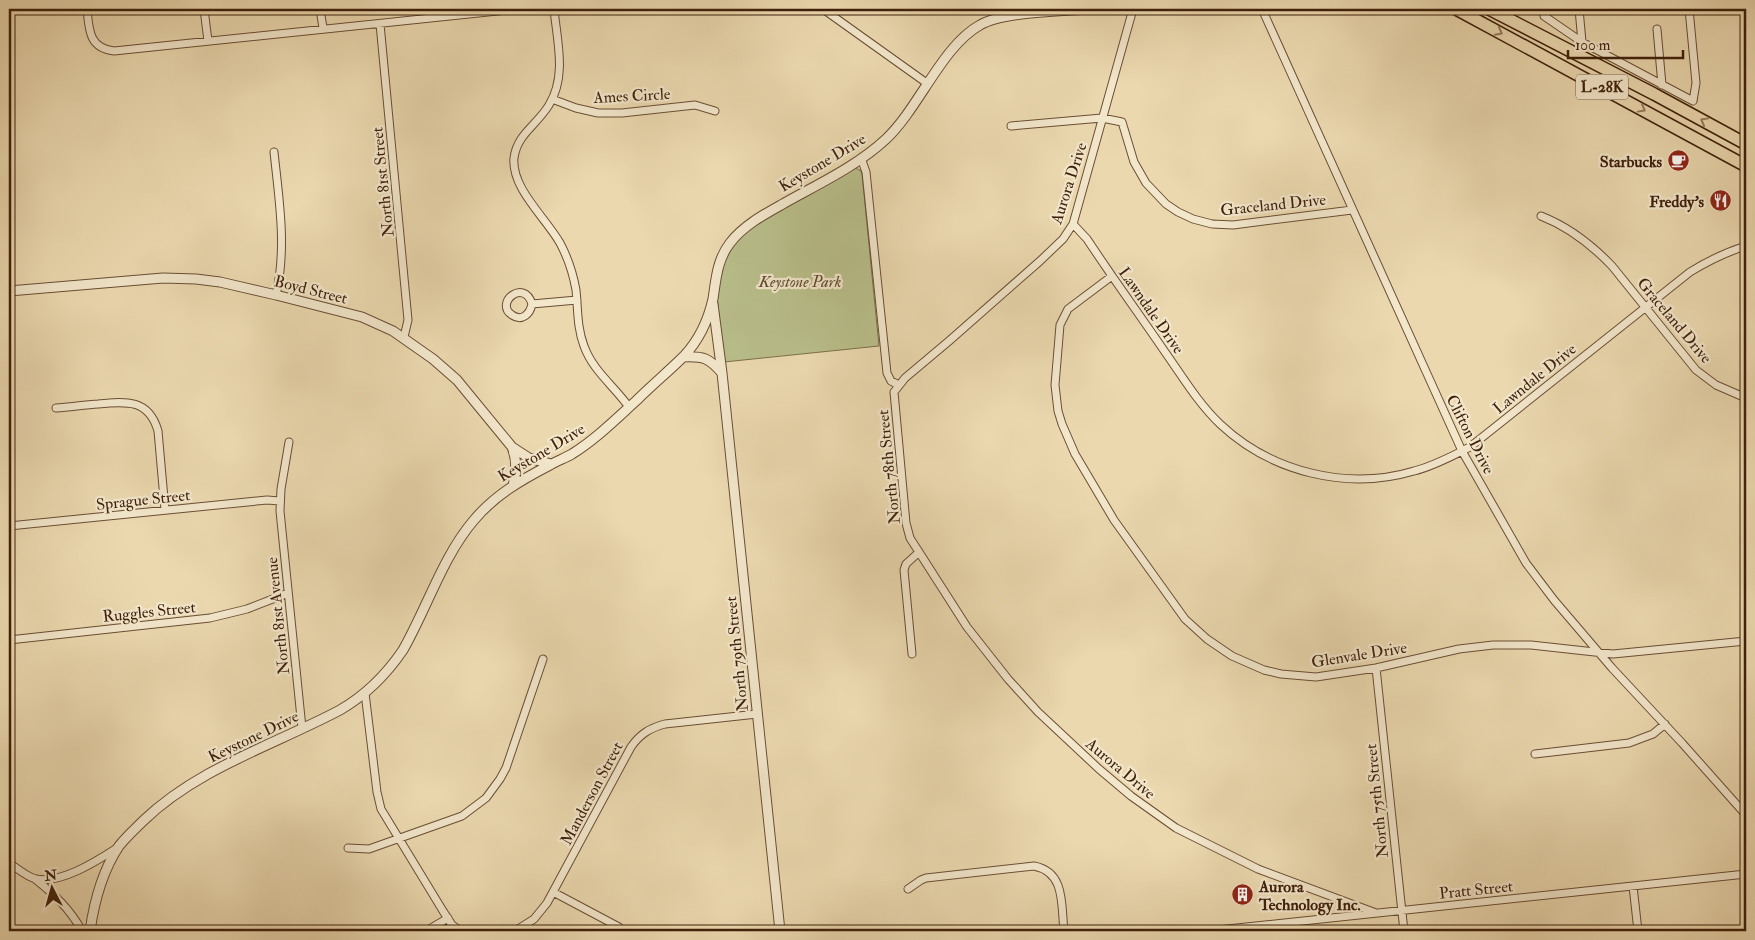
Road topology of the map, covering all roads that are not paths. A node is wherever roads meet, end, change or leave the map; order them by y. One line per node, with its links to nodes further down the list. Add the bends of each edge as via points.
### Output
1 (87, 9): 19 (street, via 90,32 98,45 108,50)
2 (204, 9): 19 (street)
3 (320, 9): 17 (street)
4 (517, 9): 15 (street)
5 (554, 9): 23 (street, via 560,71)
6 (823, 9): 21 (street)
7 (1087, 9): 21 (street, Keystone Drive, via 997,18 982,24 952,50)
8 (1132, 9): 25 (street, Aurora Drive)
9 (1262, 9): 31 (street, Clifton Drive)
10 (1456, 9): 30 (main road, L-28K, one-way to 30)
11 (1489, 9): 27 (main road, L-28K, one-way to 11)
12 (1579, 9): 20 (street)
13 (1689, 9): 22 (street, via 1696,83 1693,100)
14 (1543, 12): 20 (street)
15 (438, 13): 16 (street)
16 (380, 24): 17 (street); 42 (street, North 81st Street, via 408,320)
17 (323, 28): 19 (street)
18 (1657, 29): 22 (street)
19 (208, 41)
20 (1582, 42): 22 (street)
21 (928, 84): 29 (street, Keystone Drive, via 899,125)
22 (1662, 85)
23 (552, 99): 24 (street, Ames Circle, via 598,113 695,105); 38 (street, via 517,144 514,168 521,187 565,253)
24 (715, 111)
25 (1102, 118): 26 (street); 31 (street, Graceland Drive, via 1122,122 1134,162 1146,183 1166,204 1193,219 1233,225); 33 (street, Aurora Drive)
26 (1011, 126)
27 (1746, 144)
28 (274, 152): 37 (street, via 282,244)
29 (861, 158): 39 (street, Keystone Drive, via 764,214 738,234 720,260); 45 (street, via 866,172 887,373 891,381)
30 (1746, 166)
31 (1352, 210): 51 (street, Clifton Drive)
32 (1541, 216): 41 (street, Graceland Drive, via 1568,229 1598,252)
33 (1073, 224): 35 (street, Lawndale Drive); 45 (street, Aurora Drive, via 1040,261)
34 (1746, 246): 41 (street, Lawndale Drive, via 1710,259)
35 (1112, 276): 51 (street, Lawndale Drive, via 1207,410 1236,437 1268,458 1315,474 1362,479 1413,472); 64 (street, Glenvale Drive, via 1073,304 1062,317 1056,385 1058,411 1066,437 1114,520 1185,619 1206,639 1232,656 1264,670 1300,676 1330,676)
36 (9, 291): 37 (street, Boyd Street, via 177,278 220,282)
37 (276, 295): 42 (street, Boyd Street, via 362,317)
38 (577, 300): 40 (street); 47 (street, via 580,334 588,357)
39 (712, 301): 43 (street, Keystone Drive, via 702,332); 44 (street, North 79th Street)
40 (532, 304)
41 (1645, 307): 46 (street, Graceland Drive, via 1696,370 1716,385); 51 (street, Lawndale Drive)
42 (404, 338): 50 (street, Boyd Street, via 457,380)
43 (683, 357): 44 (street, via 706,358); 47 (street, Keystone Drive)
44 (722, 373): 66 (street, North 79th Street)
45 (899, 385): 57 (street, North 78th Street, via 894,392 906,523)
46 (1746, 398)
47 (629, 407): 52 (street, Keystone Drive, via 592,440)
48 (56, 408): 55 (street, via 129,402 147,411 157,428)
49 (289, 442): 54 (street, North 81st Avenue)
50 (512, 448): 52 (street, Boyd Street, via 529,458); 53 (street, via 516,462)
51 (1462, 451): 61 (street, Clifton Drive, via 1526,563)
52 (552, 464): 53 (street, Keystone Drive)
53 (513, 485): 65 (street, Keystone Drive, via 485,508 464,533 403,650)
54 (280, 501): 55 (street, Sprague Street); 58 (street, North 81st Avenue)
55 (165, 510): 56 (street, Sprague Street)
56 (9, 526)
57 (918, 553): 62 (street, via 904,570); 81 (street, Aurora Drive, via 967,627 1008,679 1069,742 1131,796 1176,828 1233,858)
58 (288, 592): 59 (street, Ruggles Street, via 247,610 210,618); 68 (street, North 81st Avenue)
59 (9, 640)
60 (1746, 641): 61 (street, Glenvale Drive, via 1613,654)
61 (1599, 652): 64 (street, Glenvale Drive, via 1493,645 1459,649); 67 (street, Clifton Drive)
62 (912, 654)
63 (543, 658): 71 (street, via 506,768 492,790 462,816)
64 (1376, 668): 80 (street, North 75th Street)
65 (365, 693): 68 (street, Keystone Drive, via 340,710); 71 (street, via 378,800)
66 (757, 714): 79 (street, Manderson Street, via 665,724 639,737); 89 (street, North 79th Street)
67 (1665, 724): 69 (street, via 1653,734 1629,743); 70 (street, Clifton Drive)
68 (302, 728): 72 (street, Keystone Drive, via 184,788 151,813)
69 (1535, 754)
70 (1746, 814)
71 (398, 839): 73 (street, via 369,849); 82 (street)
72 (119, 846): 76 (street, Keystone Drive, via 73,872); 85 (street, via 100,888)
73 (348, 848)
74 (9, 863): 76 (street)
75 (1746, 874): 77 (street, Pratt Street)
76 (35, 879): 84 (street, via 68,909)
77 (1634, 886): 80 (street, Pratt Street); 93 (street)
78 (908, 889): 90 (street, via 926,878 1034,866 1054,875 1059,887)
79 (553, 892): 83 (street); 88 (street, Manderson Street, via 539,914)
80 (1402, 910): 81 (street, Pratt Street); 92 (street, North 75th Street)
81 (1376, 913): 91 (street, Pratt Street)
82 (448, 918): 86 (street); 87 (street)
83 (619, 927)
84 (82, 931)
85 (90, 931)
86 (426, 931)
87 (461, 931)
88 (515, 931)
89 (780, 931)
90 (1064, 931)
91 (1208, 931)
92 (1404, 931)
93 (1638, 931)

